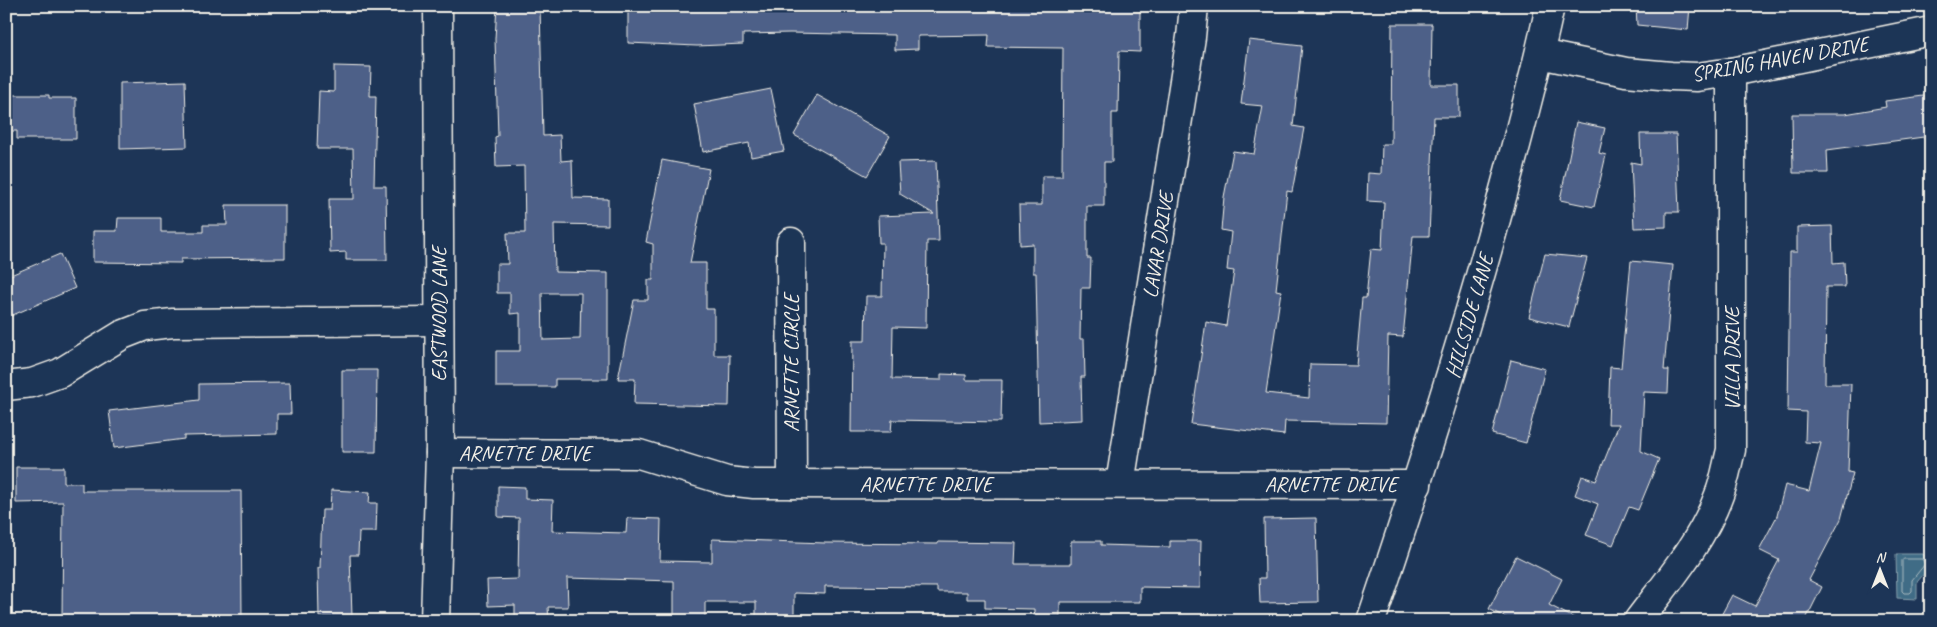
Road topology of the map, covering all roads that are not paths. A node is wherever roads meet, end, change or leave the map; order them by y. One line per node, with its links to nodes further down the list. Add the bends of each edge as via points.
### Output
1 (438, 6): 8 (street, EASTWOOD LANE)
2 (1194, 6): 12 (street, LAVAR DRIVE)
3 (1550, 6): 5 (street, HILLSIDE LANE)
4 (1931, 31): 6 (street, SPRING HAVEN DRIVE)
5 (1540, 54): 6 (street, SPRING HAVEN DRIVE, via 1626,72 1671,76); 13 (street, HILLSIDE LANE, via 1483,271)
6 (1730, 72): 16 (street, VILLA DRIVE, via 1730,450 1720,494 1699,536)
7 (791, 242): 11 (street, ARNETTE CIRCLE)
8 (439, 321): 9 (street, via 173,323 145,326 122,335 60,373 32,383); 10 (street, EASTWOOD LANE)
9 (6, 386)
10 (440, 453): 11 (street, ARNETTE DRIVE, via 638,454 727,481); 14 (street, EASTWOOD LANE)
11 (792, 484): 12 (street, ARNETTE DRIVE)
12 (1120, 484): 13 (street, ARNETTE DRIVE)
13 (1417, 485): 15 (street, HILLSIDE LANE)
14 (435, 621)
15 (1371, 621)
16 (1638, 621)

